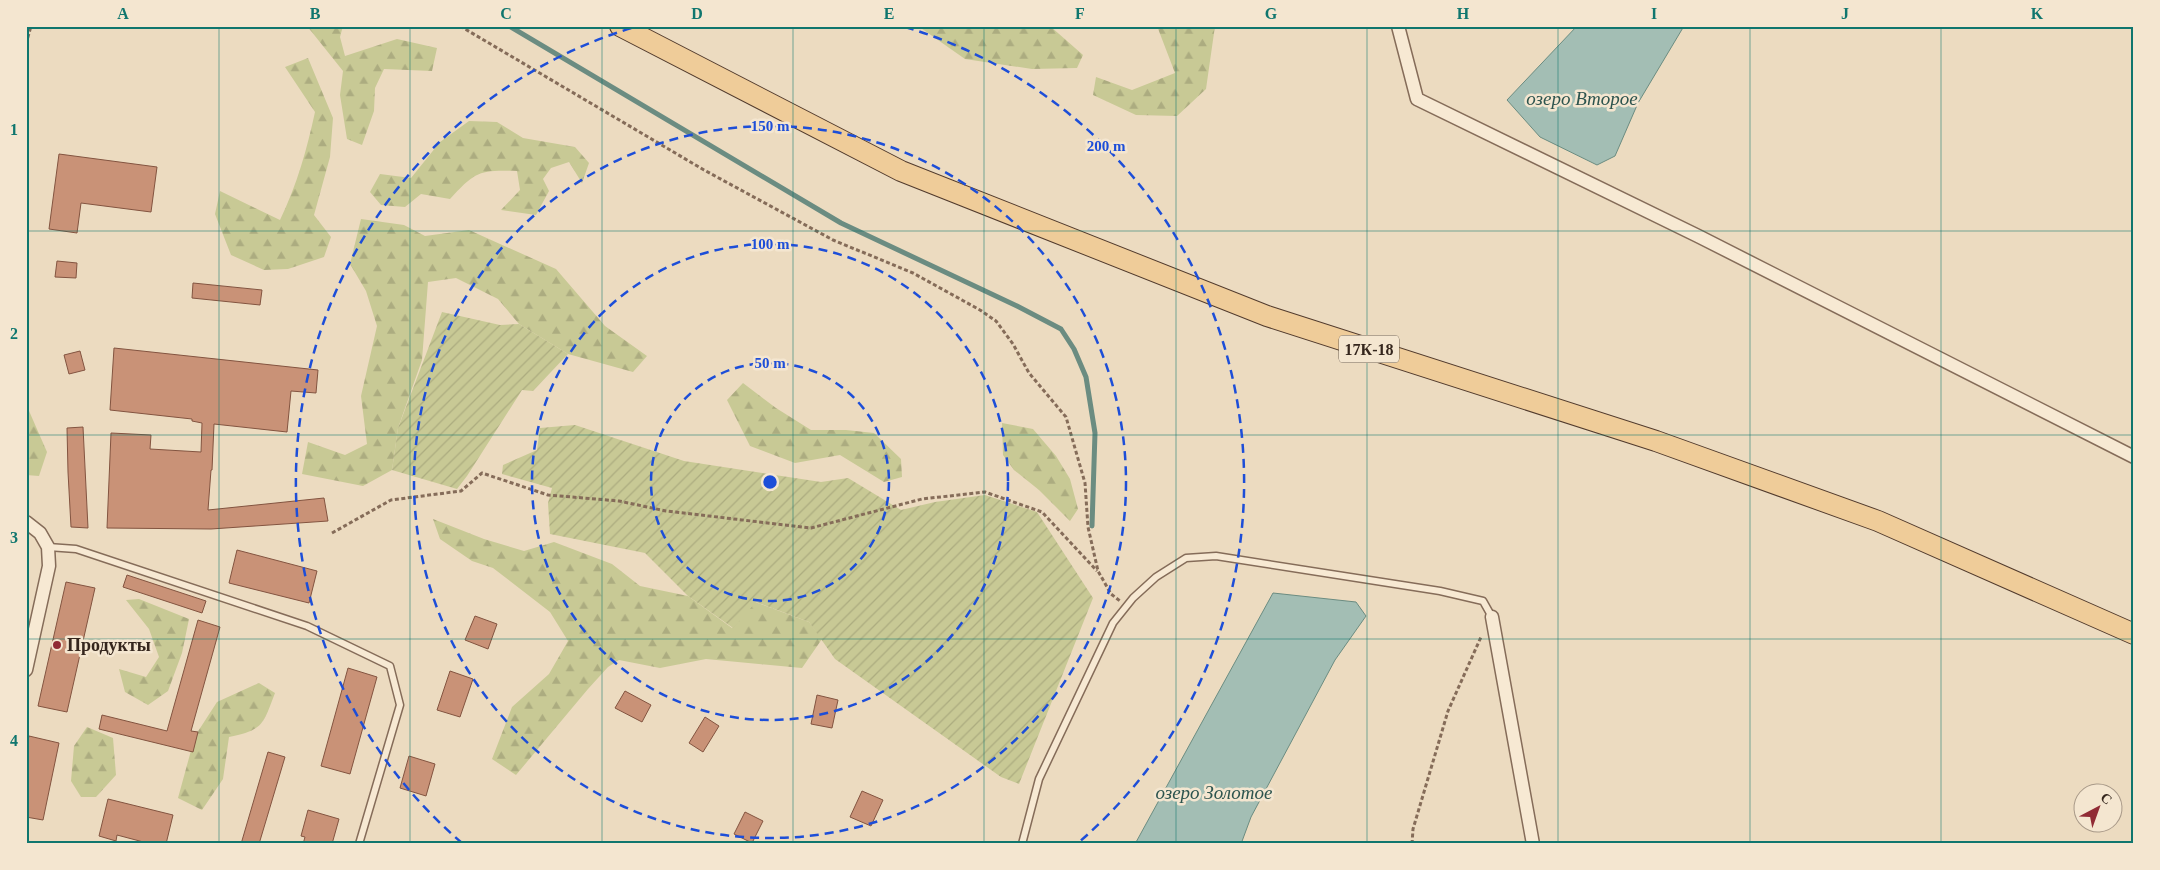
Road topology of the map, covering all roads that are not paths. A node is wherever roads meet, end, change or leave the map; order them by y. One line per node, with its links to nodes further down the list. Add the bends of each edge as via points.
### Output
1 (620, 26): 7 (main road, 17К-18, via 901,171 1267,316 1656,441 1878,521)
2 (1398, 26): 3 (street, via 1417,99 1698,236)
3 (2134, 457)
4 (26, 522): 5 (street, via 40,533)
5 (48, 547): 8 (street, via 48,566); 9 (lane, via 76,549 306,626 390,666 400,705)
6 (1492, 617): 10 (lane, via 1483,601 1440,590 1216,556 1186,558 1156,577 1113,623 1039,779); 11 (street)
7 (2134, 634)
8 (26, 670)
9 (359, 844)
10 (1022, 844)
11 (1533, 844)

